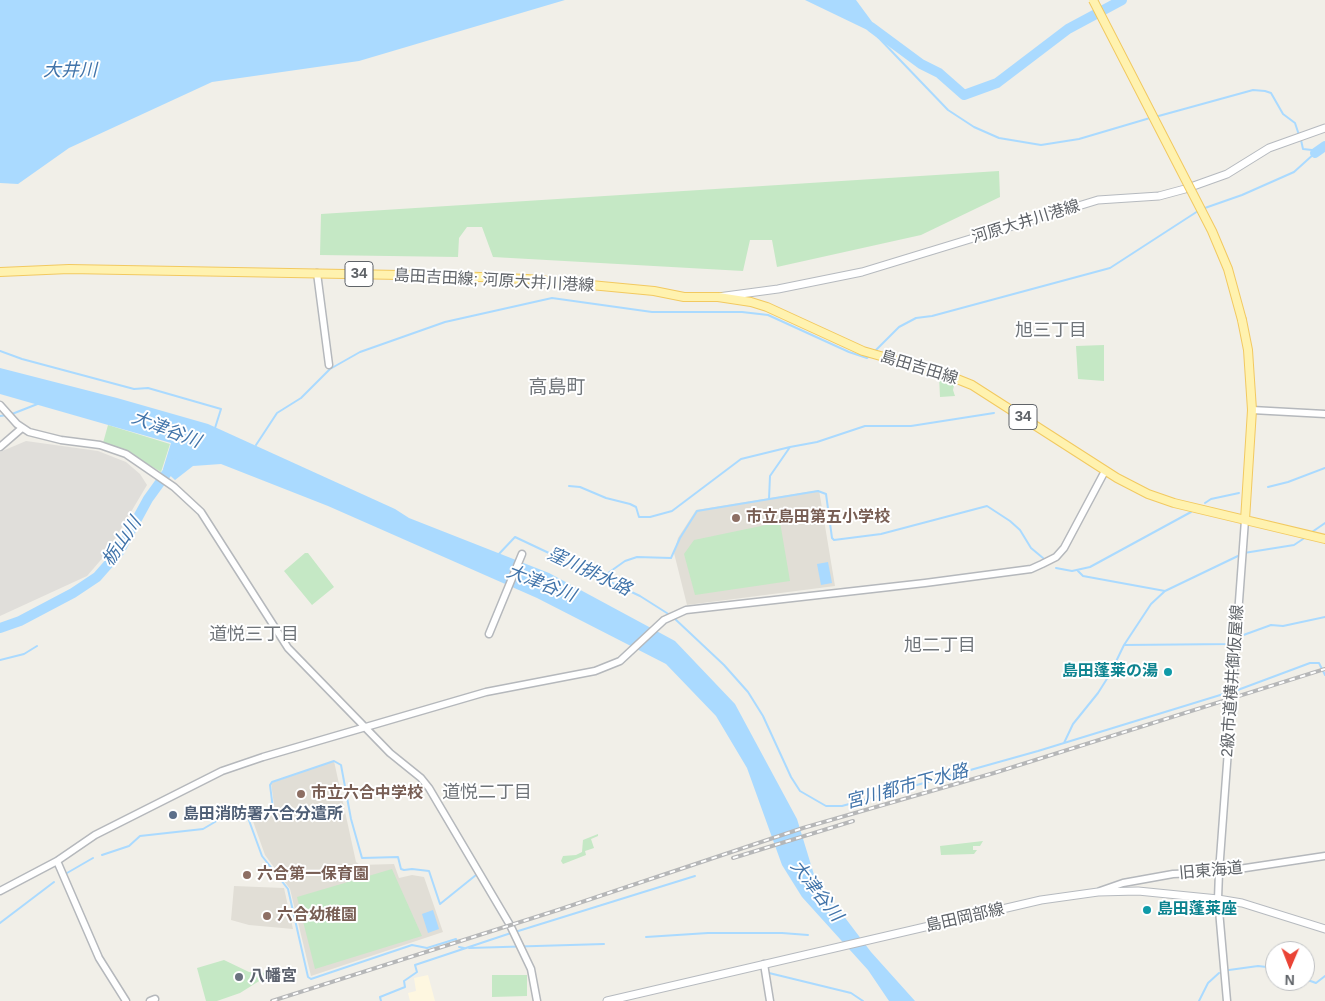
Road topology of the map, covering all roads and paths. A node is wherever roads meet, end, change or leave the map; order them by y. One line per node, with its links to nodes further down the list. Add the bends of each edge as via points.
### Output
1 (1093, 0): 8 (main road, bridge, via 1212,231 1228,269 1248,350)
2 (1325, 128): 5 (main road, 河原大井川港線, via 1269,148 1227,174 1185,189 1159,196 1098,200 862,272)
3 (0, 272): 4 (main road, 島田吉田線; 河原大井川港線 / 34, via 68,269)
4 (317, 273): 5 (main road, 島田吉田線; 河原大井川港線 / 34, via 527,279 654,291 684,297); 6 (street)
5 (718, 297): 12 (main road, 島田吉田線 / 34, via 767,307 863,351 972,385)
6 (329, 365)
7 (1, 406): 10 (street)
8 (1252, 410): 9 (street); 13 (main road)
9 (1325, 414)
10 (22, 428): 11 (street); 17 (street, via 126,454 174,487 200,512 288,648)
11 (0, 447)
12 (1105, 470): 13 (main road, 島田吉田線 / 34, via 1136,489 1159,498); 17 (street, via 1064,548 1050,561 1031,569 686,610 664,620 631,652 596,671 486,692)
13 (1245, 520): 14 (main road, 島田吉田線 / 34); 20 (street, 2級市道横井御仮屋線)
14 (1325, 539)
15 (522, 554): 16 (street)
16 (488, 634)
17 (365, 728): 19 (street, via 263,756 222,771 95,835); 27 (street, via 429,788 514,933 531,969)
18 (1325, 856): 20 (street, 旧東海道)
19 (56, 861): 21 (street); 26 (street, via 99,958)
20 (1219, 872): 22 (street, 旧東海道, via 1165,875 1123,883); 23 (street, 2級市道横井御仮屋線)
21 (0, 891)
22 (1098, 892): 23 (main road, 島田岡部線, via 1138,891); 25 (main road, 島田岡部線, via 1041,900)
23 (1218, 898): 24 (main road, 島田岡部線); 30 (street, 2級市道横井御仮屋線)
24 (1325, 929)
25 (764, 964): 28 (main road, 島田岡部線); 29 (street)
26 (126, 1001)
27 (537, 1001)
28 (607, 1001)
29 (770, 1001)
30 (1227, 1001)

